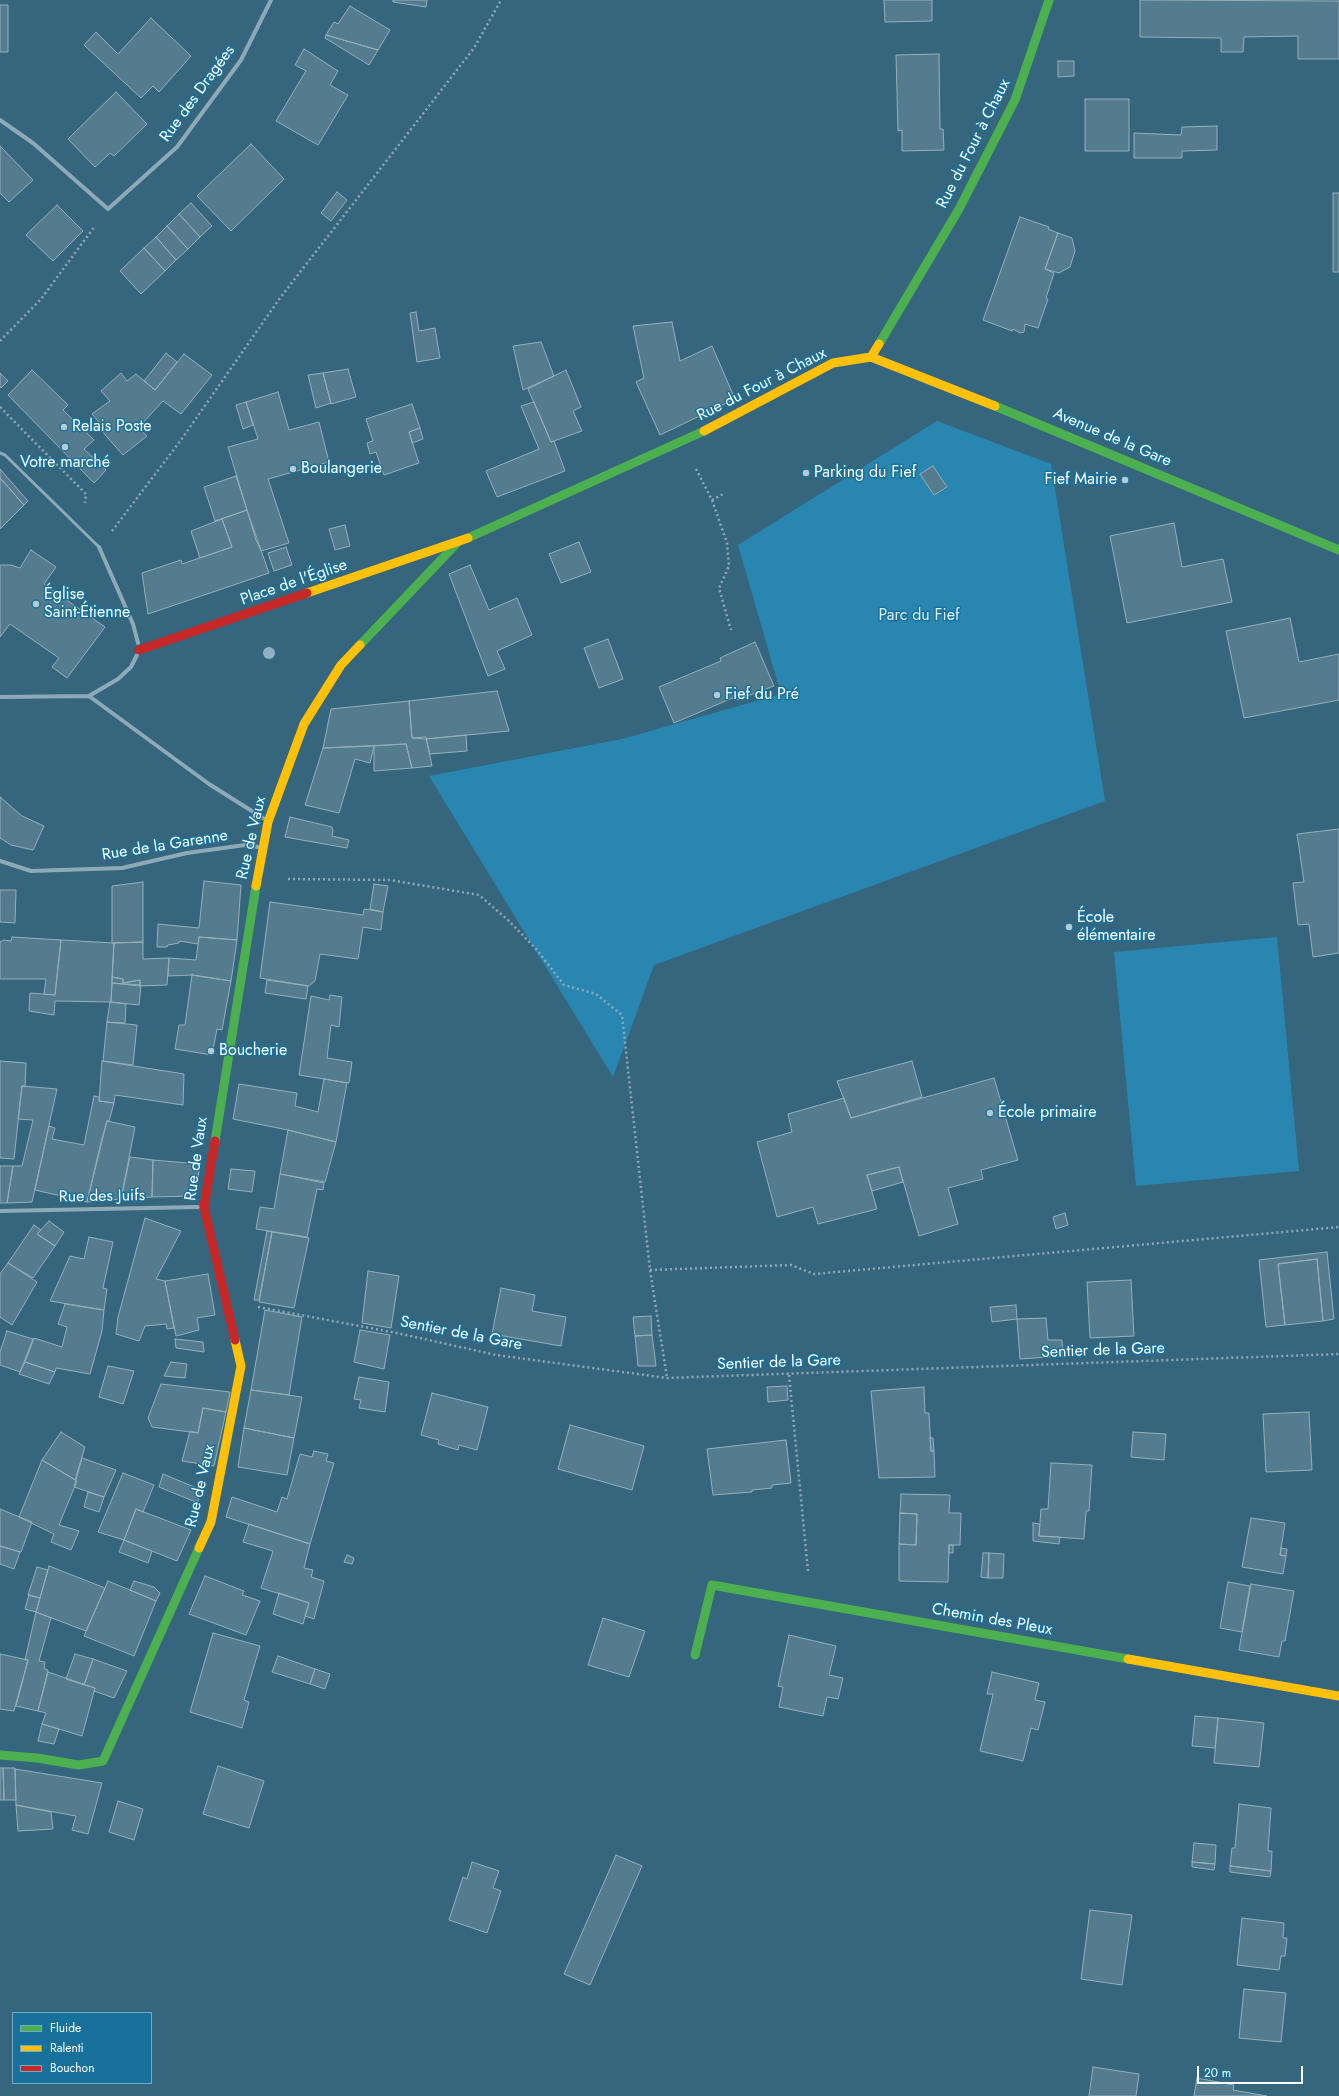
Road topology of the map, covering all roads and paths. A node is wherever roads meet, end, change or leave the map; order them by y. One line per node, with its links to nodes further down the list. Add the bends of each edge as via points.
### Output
1 (271, 0): 5 (street, Rue des Dragées, via 241,60 177,147)
2 (501, 0): 15 (path, via 474,48 280,298 181,440)
3 (1048, 0): 7 (street, Rue du Four à Chaux, via 1015,100 959,209)
4 (0, 120): 5 (street, via 33,143)
5 (108, 209): 6 (path, via 41,299)
6 (0, 341)
7 (871, 357): 9 (street, Rue du Four à Chaux, via 833,363); 16 (street, Avenue de la Gare, via 1025,418)
8 (0, 407): 13 (path, via 86,494)
9 (683, 442): 12 (path); 14 (street, Rue du Four à Chaux, via 588,482)
10 (0, 453): 13 (lane)
11 (725, 493): 12 (path)
12 (712, 500): 17 (path, via 727,542 729,566 719,588)
13 (81, 530): 15 (lane)
14 (458, 542): 18 (street, Place de l'Église); 21 (street, Rue de Vaux, via 341,665 304,724)
15 (99, 547): 18 (street, via 133,624)
16 (1339, 550)
17 (731, 630)
18 (139, 650): 19 (street, via 131,667 118,679)
19 (89, 696): 20 (street); 21 (street, via 209,784)
20 (0, 697)
21 (268, 822): 22 (street, Rue de Vaux)
22 (263, 848): 23 (street, Rue de la Garenne, via 245,845 187,853 122,868 31,870); 24 (street, Rue de Vaux)
23 (0, 861)
24 (258, 877): 25 (street, Rue de Vaux); 28 (path, via 390,880 479,895 528,940 564,985 596,994 622,1015)
25 (204, 1207): 26 (street, Rue des Juifs); 29 (street, Rue de Vaux)
26 (0, 1211)
27 (1339, 1227): 28 (path, via 814,1274 791,1265)
28 (650, 1270): 32 (path)
29 (231, 1323): 32 (path, Sentier de la Gare, via 256,1306 496,1355); 36 (street, Rue de Vaux, via 241,1366 211,1522 104,1761 79,1765 37,1758)
30 (1339, 1354): 31 (path, Sentier de la Gare)
31 (789, 1374): 32 (path, Sentier de la Gare); 33 (path)
32 (667, 1378)
33 (811, 1603): 34 (street, Chemin des Pleux, via 712,1585); 35 (street, Chemin des Pleux)
34 (695, 1655)
35 (1339, 1696)
36 (0, 1756)

